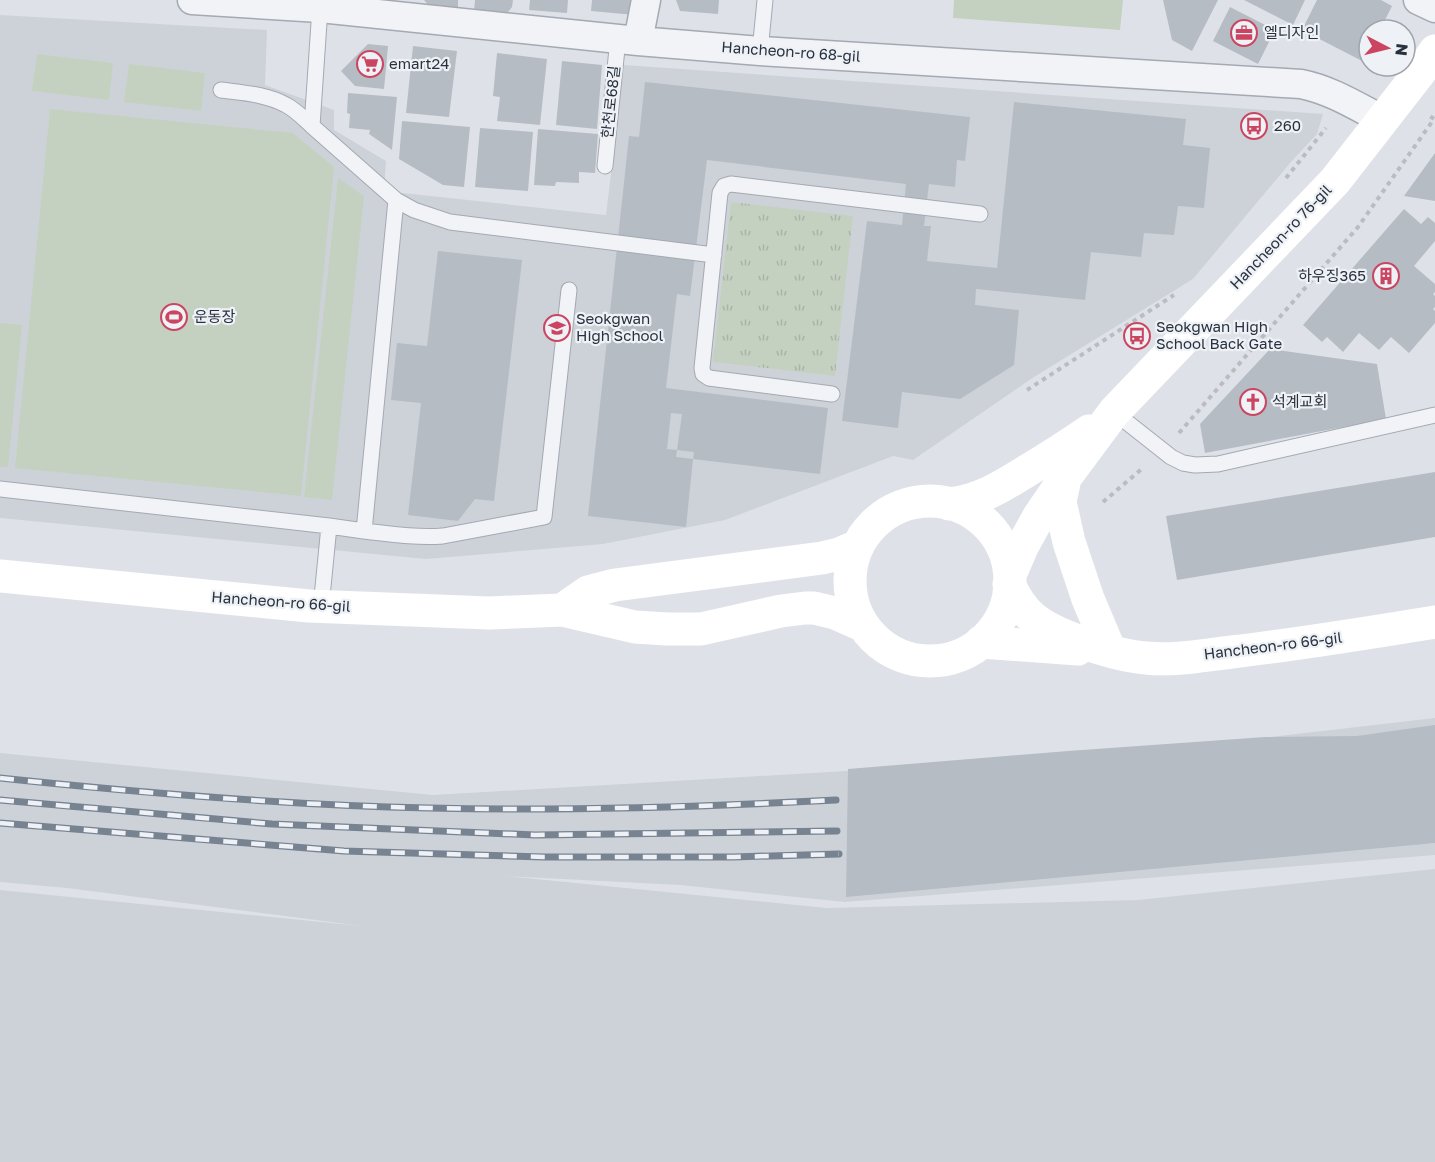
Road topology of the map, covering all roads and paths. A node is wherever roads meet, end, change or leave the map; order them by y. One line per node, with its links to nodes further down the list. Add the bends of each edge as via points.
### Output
1 (192, 0): 5 (street, Hancheon-ro 68-gil)
2 (646, 0): 7 (street)
3 (765, 0): 8 (lane)
4 (1418, 0): 6 (street)
5 (320, 4): 7 (street, Hancheon-ro 68-gil); 13 (lane)
6 (1435, 8)
7 (628, 40): 8 (street, Hancheon-ro 68-gil); 14 (lane, 한천로68길)
8 (760, 51): 11 (street, Hancheon-ro 68-gil, via 1300,84)
9 (1424, 72): 12 (main road, Hancheon-ro 76-gil); 25 (path, via 1434,119 1358,227)
10 (221, 90): 13 (lane, via 273,99)
11 (1348, 101): 12 (street, Hancheon-ro 68-gil); 15 (path)
12 (1383, 120): 23 (main road, Hancheon-ro 76-gil, via 1335,181)
13 (312, 126): 16 (lane)
14 (605, 166)
15 (1282, 182)
16 (396, 200): 18 (lane, via 450,222); 31 (lane)
17 (980, 214): 18 (lane, via 728,184 720,193)
18 (714, 255): 22 (lane, via 704,374 709,378)
19 (569, 290): 31 (lane, via 544,517 443,536)
20 (1181, 291): 21 (path)
21 (1027, 390)
22 (832, 394)
23 (1114, 412): 25 (lane); 26 (main road); 29 (main road, via 1068,446 991,493)
24 (1435, 415): 25 (lane, via 1218,464 1183,464)
25 (1164, 451): 28 (path)
26 (1065, 478): 34 (main road, via 1023,545); 40 (main road, via 1060,502 1069,542)
27 (0, 489): 30 (lane)
28 (1103, 502)
29 (949, 504): 32 (main road, via 918,502 893,510 872,525); 34 (main road, via 969,511 989,528 1003,549)
30 (329, 526): 31 (lane); 35 (lane)
31 (364, 531)
32 (858, 546): 36 (main road, via 822,558 599,588); 38 (main road, via 850,572 851,598)
33 (0, 576): 35 (main road, Hancheon-ro 66-gil)
34 (1009, 580): 39 (main road, via 1007,602 996,627); 40 (main road, via 1016,600 1041,624)
35 (321, 607): 36 (main road, Hancheon-ro 66-gil, via 489,613)
36 (562, 610): 38 (main road, Hancheon-ro 66-gil, via 635,627 688,630 781,610 814,608)
37 (1435, 622): 40 (main road, Hancheon-ro 66-gil, via 1297,645 1174,658)
38 (862, 625): 39 (main road, via 878,643 901,657 927,662 953,658)
39 (981, 642): 40 (main road)
40 (1110, 651)

